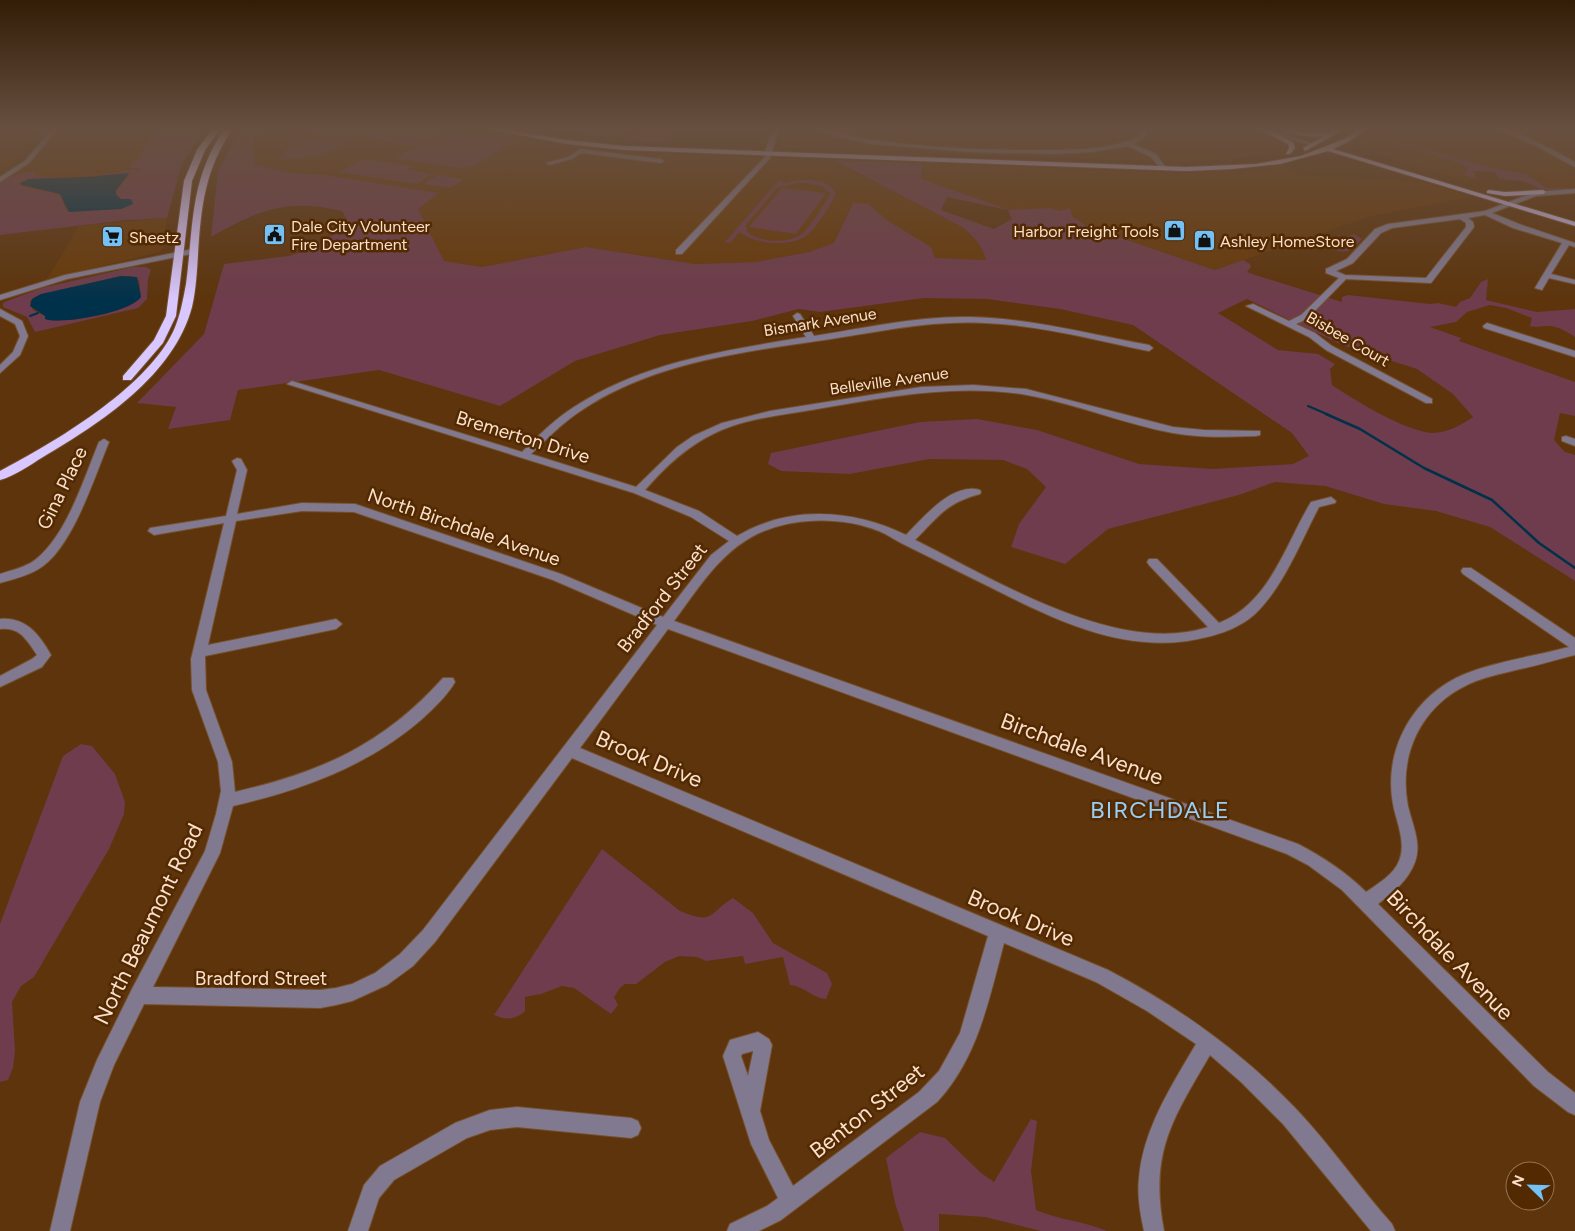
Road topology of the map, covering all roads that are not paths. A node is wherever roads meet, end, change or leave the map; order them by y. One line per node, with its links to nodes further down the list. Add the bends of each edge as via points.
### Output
1 (189, 185): 17 (highway)
2 (201, 185): 15 (highway)
3 (741, 185): 16 (street)
4 (1451, 185): 9 (main road)
5 (1461, 185): 6 (main road)
6 (1469, 188): 7 (main road, via 1500,194); 9 (main road)
7 (1543, 192): 8 (street); 9 (street)
8 (1575, 193): 9 (street)
9 (1512, 203): 10 (street); 12 (main road); 13 (main road)
10 (1486, 213): 11 (street); 14 (street)
11 (1462, 216): 19 (street, via 1381,229 1350,261 1329,271); 19 (street, via 1470,227 1429,280)
12 (1575, 220)
13 (1575, 224)
14 (1571, 243): 18 (street)
15 (193, 251): 17 (street); 39 (highway, via 185,316 176,336 154,365 87,423)
16 (679, 252)
17 (180, 253): 22 (street, via 66,277); 38 (highway, via 171,316 150,352 88,411)
18 (1546, 275): 20 (street); 21 (street)
19 (1344, 277): 26 (street, via 1304,317)
20 (1575, 282)
21 (1539, 288)
22 (0, 298)
23 (1250, 306): 26 (street, Bisbee Court)
24 (0, 312): 31 (street, via 19,323 24,336 17,353)
25 (797, 316): 28 (street)
26 (1289, 324): 33 (street, Bisbee Court)
27 (1487, 326): 30 (street)
28 (811, 339): 29 (street, Bismark Avenue, via 922,322 978,320); 36 (street, Bismark Avenue, via 711,355 631,380 576,410)
29 (1149, 348)
30 (1575, 354)
31 (0, 370)
32 (292, 384): 36 (street, Bremerton Drive)
33 (1429, 401)
34 (1256, 433): 40 (street, Belleville Avenue, via 1180,431 1046,396 1006,390 923,388 762,415 727,425 681,448)
35 (104, 442): 49 (street, Gina Place, via 68,523 47,555 29,568)
36 (523, 456): 40 (street, Bremerton Drive)
37 (237, 461): 43 (street, North Beaumont Road, via 242,470)
38 (0, 466)
39 (0, 476)
40 (638, 492): 45 (street, Bremerton Drive, via 695,514)
41 (976, 492): 46 (street, via 953,497)
42 (1330, 501): 53 (street, Bradford Street, via 1315,505 1259,605)
43 (232, 518): 44 (street, North Birchdale Avenue); 50 (street, North Birchdale Avenue, via 319,505 369,511 557,576 633,612); 56 (street, North Beaumont Road)
44 (154, 531)
45 (736, 540): 46 (street, Bradford Street, via 773,523 819,516 865,522); 50 (street, Bradford Street, via 715,558)
46 (907, 541): 53 (street, Bradford Street, via 1058,615 1096,628 1140,637 1168,638)
47 (1153, 562): 53 (street)
48 (1467, 571): 54 (street)
49 (0, 579)
50 (665, 623): 59 (street, Bradford Street); 61 (street, Birchdale Avenue, via 1292,849 1330,871)
51 (0, 624): 57 (street, via 14,623 24,627 44,655 37,663)
52 (336, 624): 56 (street)
53 (1218, 630)
54 (1575, 644)
55 (1575, 650): 61 (street, via 1472,676 1444,692 1414,720 1406,735 1398,770 1401,804 1409,836 1407,862 1401,873)
56 (199, 652): 60 (street, North Beaumont Road, via 199,690 224,755)
57 (0, 682)
58 (448, 682): 60 (street, via 412,721 353,760 291,786)
59 (569, 750): 62 (street, Brook Drive); 63 (street, Bradford Street, via 419,949 372,985 350,994 320,1000)
60 (226, 801): 63 (street, North Beaumont Road, via 212,853)
61 (1367, 902): 65 (street, Birchdale Avenue, via 1541,1079)
62 (998, 932): 64 (street, Brook Drive, via 1129,990); 68 (street, Benton Street, via 967,1037 943,1082 926,1099)
63 (138, 995): 69 (street, North Beaumont Road, via 106,1060 90,1102)
64 (1208, 1041): 72 (street, via 1162,1120 1154,1142 1149,1168 1149,1202); 73 (street, Brook Drive, via 1292,1118)
65 (1575, 1105)
66 (750, 1111): 68 (street, via 767,1158)
67 (631, 1128): 70 (street, via 517,1117 476,1124 387,1173 371,1192)
68 (790, 1200): 71 (street, Benton Street, via 774,1213)
69 (60, 1231)
70 (358, 1231)
71 (737, 1231)
72 (1154, 1231)
73 (1385, 1231)

